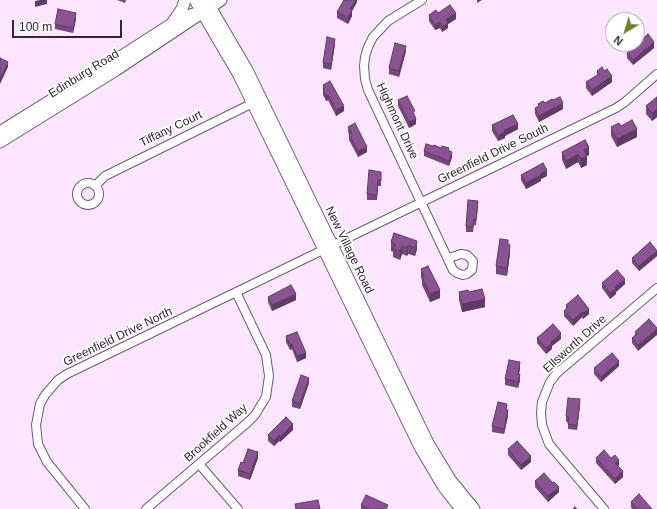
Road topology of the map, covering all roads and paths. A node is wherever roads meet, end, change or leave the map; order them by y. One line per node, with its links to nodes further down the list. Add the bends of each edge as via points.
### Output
1 (185, 0): 6 (main road)
2 (196, 0): 5 (main road, New Village Road)
3 (221, 0): 5 (main road, Edinburg Road)
4 (422, 0): 12 (street, Highmont Drive, via 380,28 368,47 364,66 368,90)
5 (207, 6): 6 (main road, Edinburg Road); 8 (main road, New Village Road, via 238,75); 10 (main road, Edinburg Road, via 187,24)
6 (172, 23): 9 (main road, Edinburg Road)
7 (657, 74): 12 (street, Greenfield Drive South, via 616,108)
8 (257, 100): 11 (street, Tiffany Court, via 105,176); 13 (main road, New Village Road)
9 (0, 132)
10 (0, 142)
11 (95, 186)
12 (422, 202): 13 (street, Greenfield Drive South); 14 (street, Highmont Drive)
13 (328, 247): 16 (street, Greenfield Drive North); 21 (main road, New Village Road, via 420,447 443,486); 22 (main road, New Village Road, via 428,443 451,481)
14 (449, 258)
15 (657, 288): 23 (street, Ellsworth Drive, via 558,373 550,382 542,402 542,425 549,444)
16 (236, 292): 17 (street, Brookfield Way, via 266,355 268,387 261,407 255,415); 18 (street, Greenfield Drive North, via 67,374 45,395 37,414 38,444 47,462)
17 (199, 464): 19 (street, Brookfield Way); 20 (street)
18 (85, 509)
19 (146, 509)
20 (238, 509)
21 (461, 509)
22 (474, 509)
23 (604, 509)

